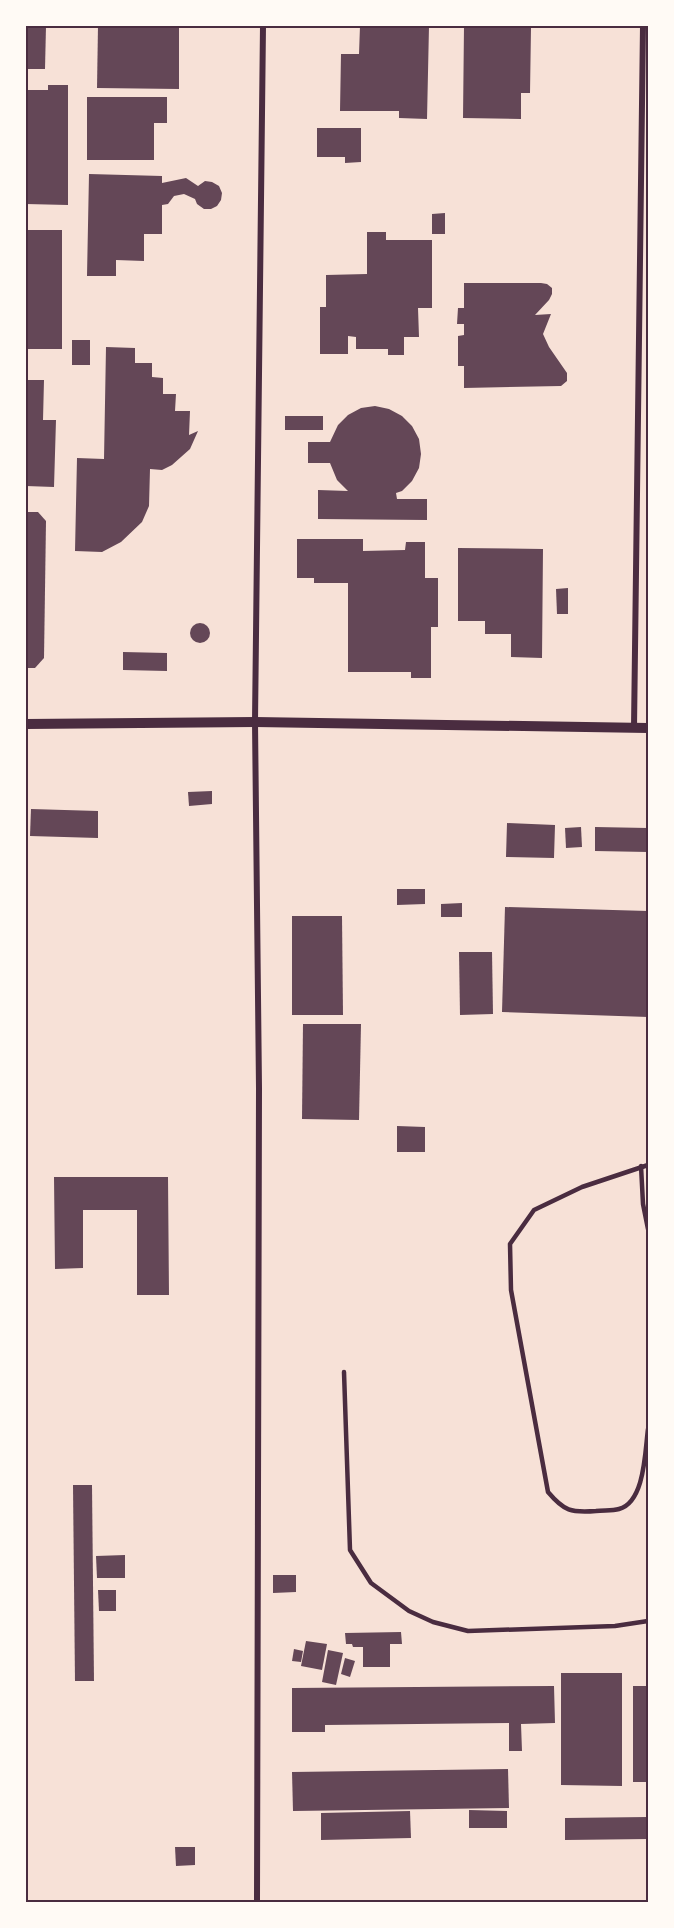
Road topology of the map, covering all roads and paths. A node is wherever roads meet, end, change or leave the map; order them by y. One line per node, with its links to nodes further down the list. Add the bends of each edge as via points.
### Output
1 (263, 26): 3 (street)
2 (643, 26): 5 (street)
3 (255, 722): 4 (street); 5 (street); 13 (street, via 260,1088)
4 (26, 724)
5 (634, 728): 6 (street)
6 (648, 728)
7 (648, 1165): 8 (lane)
8 (641, 1166): 9 (lane); 11 (lane, via 582,1187 534,1210 510,1244 511,1290 548,1492 559,1504 576,1513 621,1509 632,1501 644,1471)
9 (648, 1229)
10 (344, 1372): 12 (lane, via 350,1550 370,1583 409,1611 433,1622 468,1630 615,1626)
11 (648, 1429)
12 (648, 1621)
13 (257, 1902)

